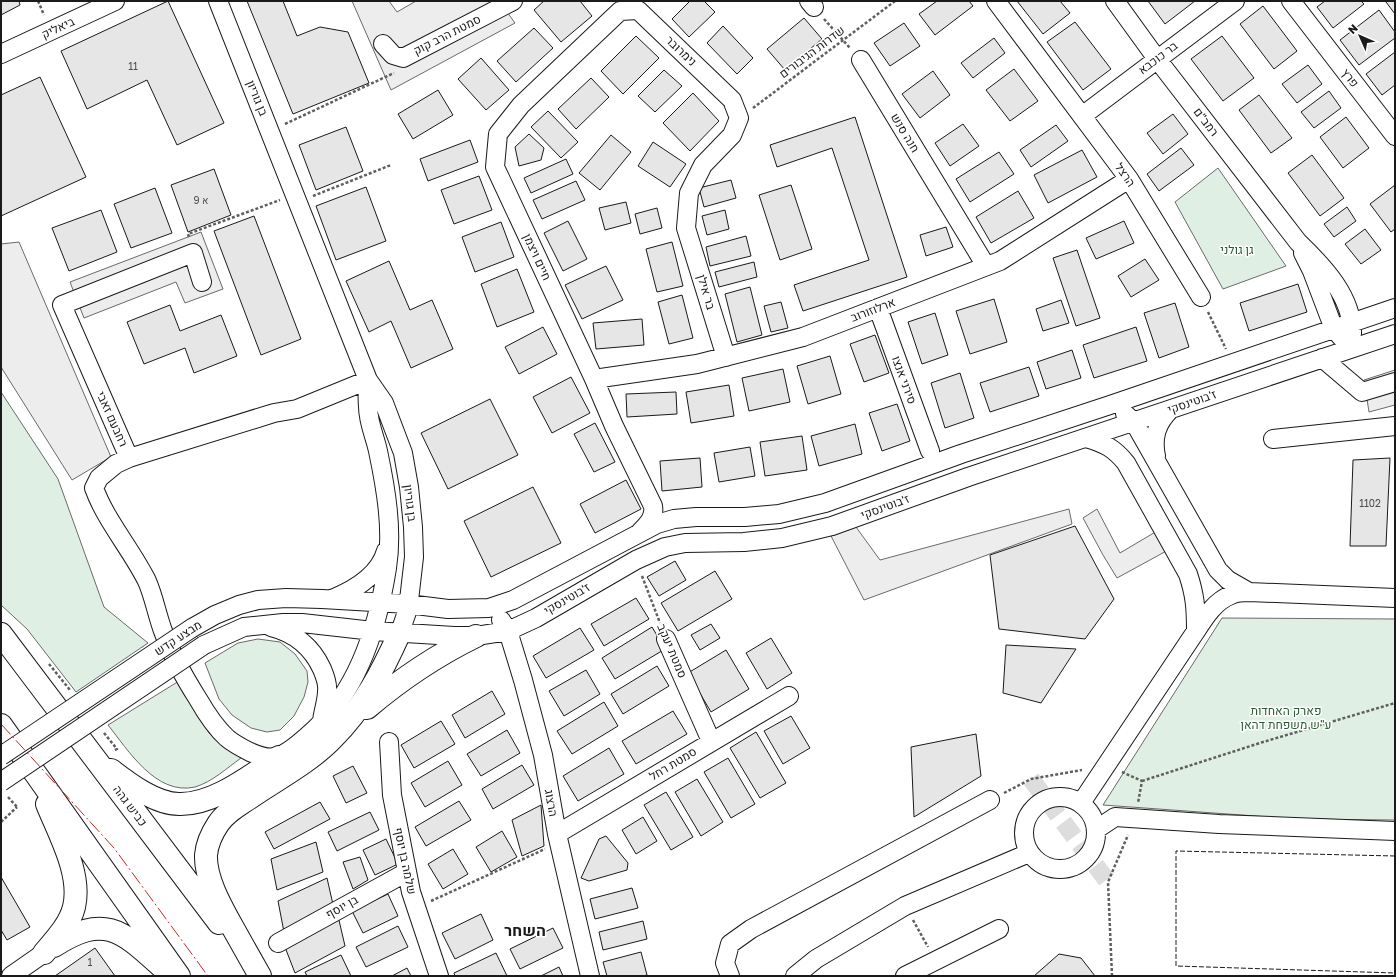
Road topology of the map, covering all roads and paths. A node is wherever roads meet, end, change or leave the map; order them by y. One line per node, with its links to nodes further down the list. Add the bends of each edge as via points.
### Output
1 (115, 1): 13 (street, ביאליק)
2 (218, 1): 19 (street, בן גוריון)
3 (513, 1): 14 (street, סמטת הרב קוק)
4 (895, 1): 11 (path, שדרות הגיבורים)
5 (996, 1): 17 (street, הרצל)
6 (1115, 1): 15 (street, רמב"ם)
7 (1235, 1): 15 (street, בר כוכבא)
8 (1291, 1): 20 (street, פרץ)
9 (811, 4): 11 (path)
10 (616, 6): 18 (street, נימרובר, via 638,10 732,100); 38 (street, חיים ויצמן, via 521,105 498,134 495,167)
11 (843, 40): 16 (path); 18 (path, שדרות הגיבורים)
12 (383, 44): 14 (street, סמטת הרב קוק, via 393,55 403,58)
13 (1, 54)
14 (409, 55): 19 (path, via 409,66)
15 (1157, 59): 17 (street, בר כוכבא); 25 (street, רמב"ם)
16 (861, 60): 26 (street, חנה סנש)
17 (1082, 116): 22 (street, הרצל)
18 (740, 118): 35 (street, בר אילן, via 732,135 703,165 689,193 686,228)
19 (270, 132): 23 (street, בן גוריון)
20 (1395, 136)
21 (391, 165): 23 (path)
22 (1129, 180): 26 (street, ארלוזורוב, via 1000,261); 28 (street, הרצל)
23 (296, 198): 24 (path); 39 (street, בן גוריון)
24 (188, 234)
25 (1298, 242): 31 (street, רמב"ם, via 1333,280); 32 (street, רמב"ם)
26 (986, 266): 29 (street, ארלוזורוב)
27 (202, 282): 48 (street, רחבעם זאבי, via 193,253 62,306)
28 (1201, 297): 37 (path)
29 (878, 308): 35 (street, ארלוזורוב, via 803,337); 47 (street, סירני אנצו)
30 (1395, 308): 31 (street, ז'בוטינסקי)
31 (1353, 323): 32 (street, ז'בוטינסקי); 34 (street, רמב"ם)
32 (1334, 329): 34 (street, רמב"ם); 37 (street, ז'בוטינסקי)
33 (1395, 334): 34 (street, ז'בוטינסקי)
34 (1352, 348): 36 (street, ז'בוטינסקי)
35 (726, 357): 38 (street, ארלוזורוב, via 698,364)
36 (1322, 358): 40 (street, via 1362,392); 42 (street, ז'בוטינסקי)
37 (1233, 364): 41 (street, ז'בוטינסקי)
38 (594, 379): 50 (street, חיים ויצמן, via 653,506 653,516)
39 (368, 380): 48 (street, רחבעם זאבי, via 297,409 274,413); 51 (street, בן גוריון, via 368,408 385,490); 53 (street, בן גוריון, via 384,402 403,453 413,527)
40 (1395, 382)
41 (1110, 405): 43 (street); 50 (street, ז'בוטינסקי, via 961,454 825,503 779,514 674,519)
42 (1170, 410): 43 (street, ז'בוטינסקי); 49 (street, via 1156,430 1154,449)
43 (1134, 422): 45 (street, ז'בוטינסקי); 49 (street)
44 (1395, 426): 46 (street)
45 (1086, 438): 52 (street, ז'בוטינסקי, via 832,526 782,538 685,543 665,547); 64 (street, via 1110,447 1126,463 1188,574 1194,592)
46 (1273, 439)
47 (930, 451)
48 (129, 458): 77 (street, via 116,464 98,478 94,488 100,504 147,581 163,631 178,666 208,716 228,740 257,755 266,758)
49 (1157, 463): 54 (street, via 1218,570 1228,580)
50 (640, 532): 60 (street, ז'בוטינסקי, via 513,600)
51 (390, 539): 56 (street, via 378,567 361,584); 57 (street, בן גוריון)
52 (636, 560): 63 (street, ז'בוטינסקי, via 536,618); 68 (path, סמטת יעקב)
53 (412, 580): 58 (street, בן גוריון); 59 (street)
54 (1249, 592): 55 (street); 64 (street, via 1231,594 1218,603 1206,615)
55 (1395, 598)
56 (330, 600): 57 (street, מבצע קדש); 76 (street, מבצע קדש, bridge, via 258,600 215,615)
57 (380, 603): 58 (street, ז'בוטינסקי); 62 (street, בן גוריון)
58 (408, 604): 59 (street, ז'בוטינסקי); 65 (street, בן גוריון)
59 (448, 608): 60 (street, ז'בוטינסקי)
60 (489, 608): 63 (street, הרצוג)
61 (261, 625): 62 (street, מבצע קדש, via 302,623); 72 (street, via 293,635 308,646 318,660 325,675); 81 (street, מבצע קדש, bridge, via 244,627 204,645)
62 (373, 631): 65 (street, ז'בוטינסקי); 72 (street, בן גוריון)
63 (508, 631): 67 (street, ז'בוטינסקי); 88 (street, הרצוג, via 543,755)
64 (1196, 631): 83 (street)
65 (400, 632): 67 (street, ז'בוטינסקי); 72 (highway, via 386,664 352,718)
66 (1, 634): 75 (highway, כביש גהה)
67 (476, 636): 72 (highway, via 452,648)
68 (666, 639): 73 (street, סמטת יעקב)
69 (789, 696): 73 (street, סמטת רחל)
70 (1395, 702): 80 (path)
71 (1, 725): 78 (highway)
72 (331, 727): 77 (street, בן גוריון); 101 (highway, via 331,741 231,810 218,823 210,840 206,855 216,896)
73 (711, 741): 88 (street, סמטת רחל)
74 (389, 742): 90 (street, שלמה בן יוסף, via 392,795)
75 (89, 752): 77 (highway, via 127,783 144,793 179,804 217,795); 101 (highway, כביש גהה)
76 (1, 756)
77 (278, 757)
78 (32, 768): 96 (highway, via 69,859 74,880 74,907 64,928); 100 (highway)
79 (1031, 779): 82 (path)
80 (1142, 780)
81 (1, 782)
82 (990, 800): 104 (street, via 751,929 730,944 725,963)
83 (1081, 803): 86 (street, via 1094,819); 89 (street, via 1057,797 1043,801 1035,807 1025,824 1025,844)
84 (17, 807): 85 (path)
85 (1, 822)
86 (1097, 829): 87 (street, via 1115,817); 89 (street, via 1092,853 1073,868 1048,868 1037,862)
87 (1395, 831)
88 (558, 838): 93 (path); 103 (street, הרצוג)
89 (1029, 853): 92 (street)
90 (407, 872): 93 (street, שלמה בן יוסף); 95 (street, בן יוסף)
91 (1108, 882): 107 (path)
92 (905, 906): 97 (path); 105 (street, via 816,959)
93 (416, 908): 102 (street, שלמה בן יוסף)
94 (999, 930): 97 (street)
95 (278, 943)
96 (44, 953): 98 (street); 99 (highway, via 79,933 95,928 111,929 137,945)
97 (935, 961): 106 (street)
98 (11, 976)
99 (172, 976)
100 (178, 976)
101 (260, 976)
102 (439, 976)
103 (590, 976)
104 (730, 976)
105 (795, 976)
106 (905, 976)
107 (1112, 976)

